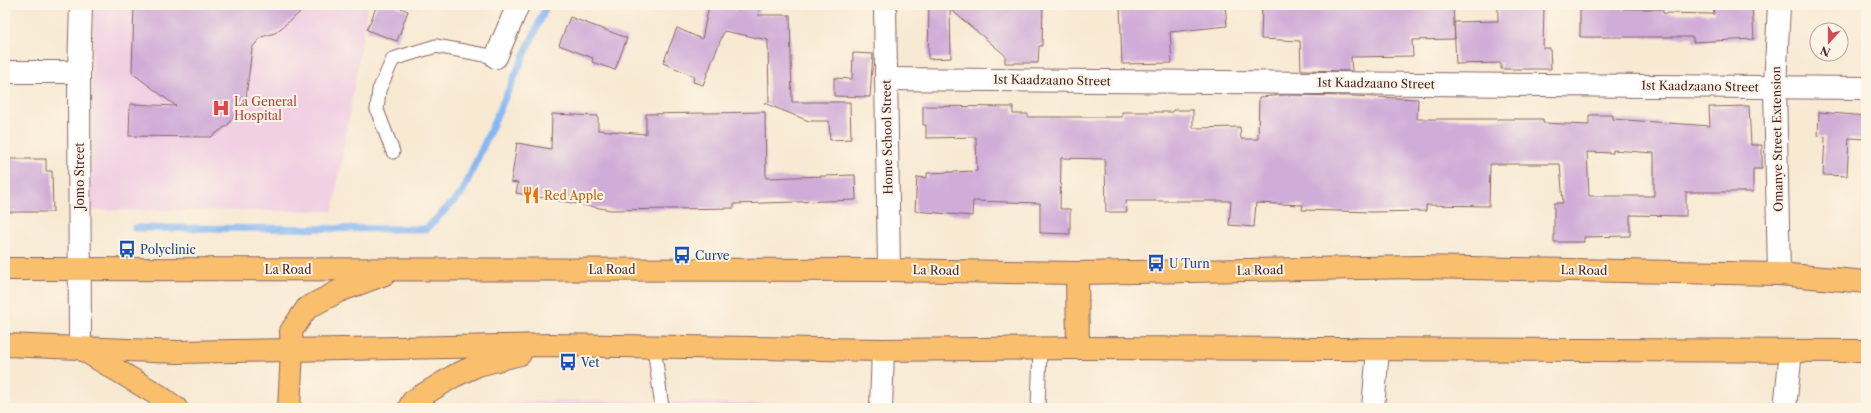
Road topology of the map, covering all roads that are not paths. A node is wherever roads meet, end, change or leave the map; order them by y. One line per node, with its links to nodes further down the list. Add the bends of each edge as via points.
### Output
1 (82, 5): 7 (street, Jomo Street)
2 (518, 5): 5 (street)
3 (885, 5): 8 (street, Home School Street)
4 (1779, 5): 9 (street, Omanye Street Extension)
5 (496, 57): 11 (lane, via 436,46 393,59 379,90 377,110)
6 (5, 72): 7 (street)
7 (79, 72): 13 (street, Jomo Street)
8 (886, 78): 9 (street, 1st Kaadzaano Street); 15 (street, Home School Street)
9 (1776, 87): 10 (street, 1st Kaadzaano Street); 17 (street, Omanye Street Extension)
10 (1866, 88)
11 (393, 152)
12 (5, 269): 13 (main road, La Road)
13 (79, 269): 14 (main road, La Road); 22 (street, Jomo Street)
14 (399, 269): 15 (main road, La Road); 25 (main road, via 339,291 307,308 291,331)
15 (890, 270): 16 (main road, La Road)
16 (1078, 273): 17 (main road, La Road, via 1418,267); 24 (main road)
17 (1780, 274): 18 (main road, La Road)
18 (1866, 282)
19 (5, 345): 22 (main road)
20 (552, 346): 21 (main road); 25 (main road); 32 (main road, via 478,365 448,379 413,401)
21 (654, 346): 26 (main road); 33 (lane)
22 (80, 348): 25 (main road, via 178,352); 30 (main road)
23 (1040, 348): 24 (main road); 26 (main road); 35 (lane)
24 (1078, 348): 27 (main road)
25 (292, 350): 31 (main road)
26 (883, 350): 34 (street)
27 (1378, 350): 28 (main road); 36 (street)
28 (1791, 351): 29 (main road); 37 (street)
29 (1866, 351)
30 (176, 408)
31 (289, 408)
32 (409, 408)
33 (662, 408)
34 (881, 408)
35 (1038, 408)
36 (1373, 408)
37 (1785, 408)

